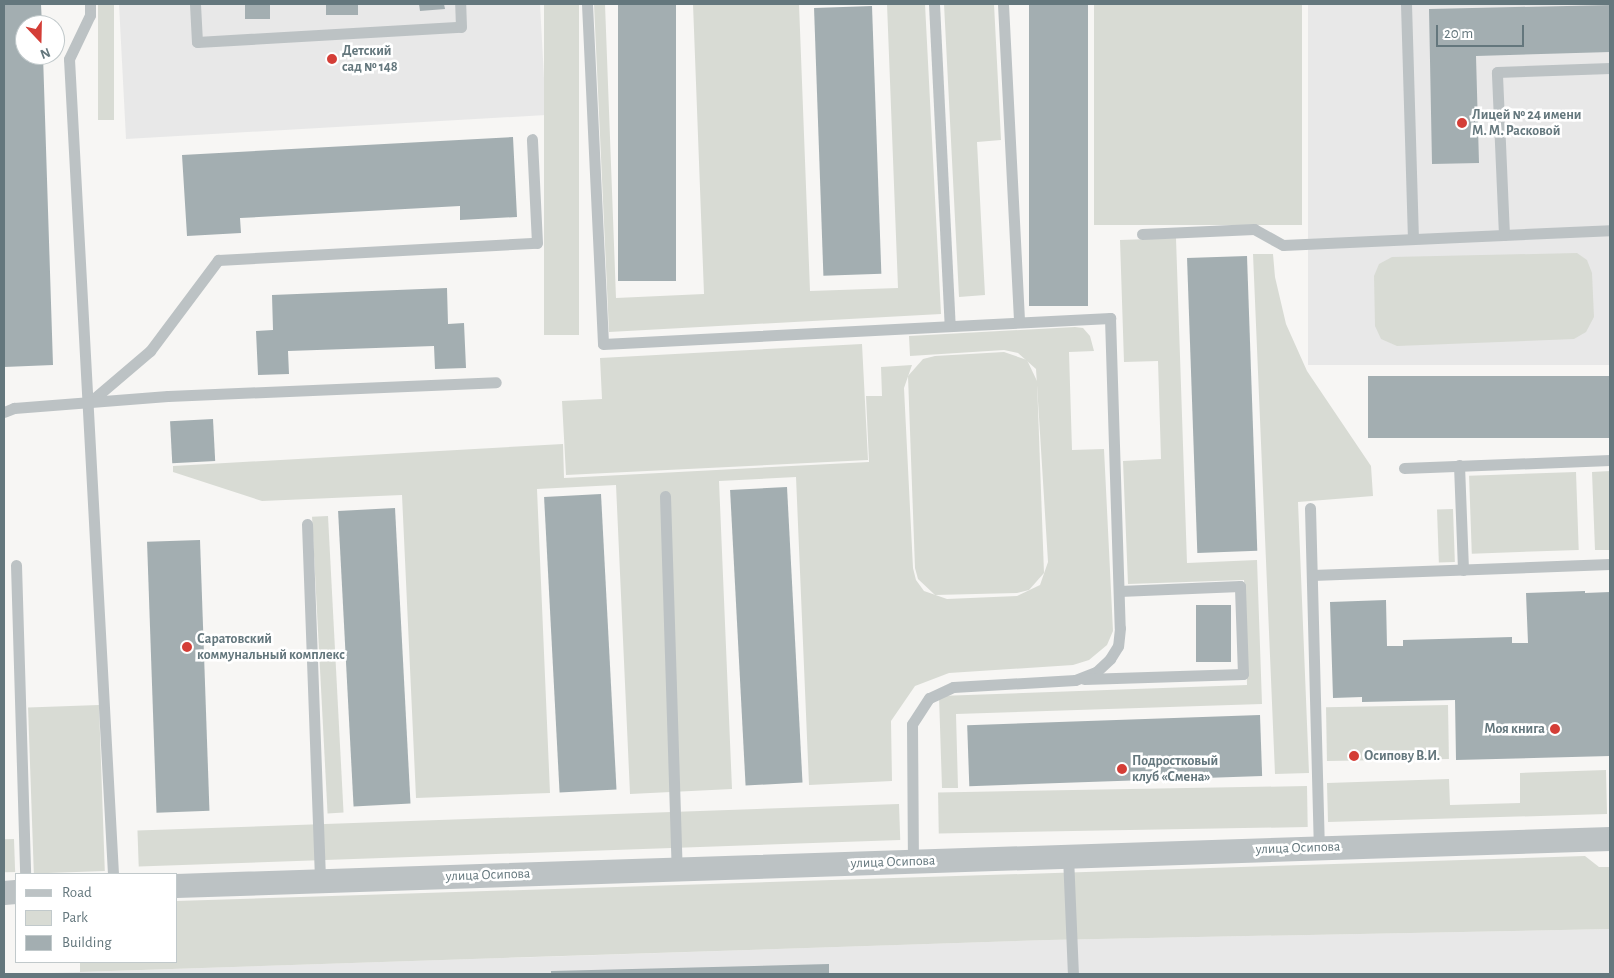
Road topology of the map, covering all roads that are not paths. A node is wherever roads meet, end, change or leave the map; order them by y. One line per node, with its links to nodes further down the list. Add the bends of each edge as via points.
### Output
1 (90, 4): 17 (lane, via 90,15 70,60)
2 (195, 4): 3 (lane, via 197,42 461,27)
3 (460, 4)
4 (587, 4): 15 (lane, via 602,344)
5 (934, 4): 15 (lane)
6 (1003, 4): 14 (lane)
7 (1406, 4): 13 (lane)
8 (1610, 68): 12 (lane, via 1497,72)
9 (532, 139): 17 (lane, via 538,243 218,260 150,351)
10 (1610, 230): 12 (lane)
11 (1142, 234): 13 (lane, via 1254,229 1283,245)
12 (1504, 234): 13 (lane)
13 (1413, 239)
14 (1019, 322): 15 (lane); 29 (lane, via 1110,318)
15 (950, 326)
16 (496, 382): 17 (lane)
17 (90, 402): 18 (lane, via 14,408); 37 (lane)
18 (4, 412)
19 (1610, 460): 20 (lane)
20 (1459, 466): 21 (lane); 27 (lane)
21 (1404, 468)
22 (665, 496): 35 (lane)
23 (1310, 508): 28 (lane)
24 (307, 524): 38 (lane)
25 (1610, 564): 27 (lane)
26 (16, 565): 36 (lane)
27 (1463, 570): 28 (lane)
28 (1312, 575): 32 (lane)
29 (1119, 591): 30 (lane, via 1118,646 1110,660 1096,672); 30 (lane, via 1240,586 1243,674)
30 (1075, 680): 34 (lane, via 953,687 929,698 912,724)
31 (1610, 839): 32 (street, улица Осипова)
32 (1319, 847): 33 (street, улица Осипова)
33 (1068, 856): 34 (street, улица Осипова); 40 (lane)
34 (913, 861): 35 (street, улица Осипова)
35 (677, 869): 38 (street, улица Осипова)
36 (25, 873)
37 (113, 873)
38 (320, 880): 39 (street, улица Осипова)
39 (178, 886)
40 (1073, 974)

